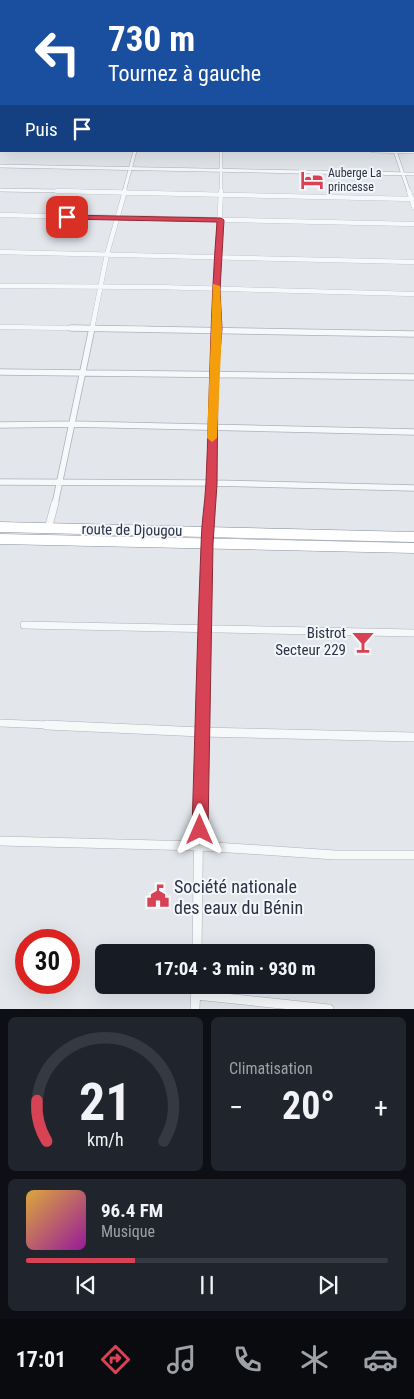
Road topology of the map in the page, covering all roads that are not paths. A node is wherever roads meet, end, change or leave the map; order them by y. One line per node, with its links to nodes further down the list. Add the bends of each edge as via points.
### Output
1 (135, 152): 5 (street)
2 (222, 152): 6 (street)
3 (395, 152): 7 (street)
4 (0, 166): 5 (street)
5 (131, 168): 6 (street); 10 (street)
6 (222, 170): 7 (street); 11 (street)
7 (404, 173): 8 (street); 12 (street)
8 (414, 174)
9 (0, 190): 10 (street)
10 (125, 192): 11 (street); 15 (street)
11 (220, 194): 12 (street); 16 (street)
12 (412, 199): 13 (street)
13 (414, 207)
14 (0, 215): 15 (street)
15 (118, 218): 16 (street); 19 (street)
16 (221, 220): 17 (street); 20 (street)
17 (414, 224)
18 (0, 252): 19 (street)
19 (107, 254): 20 (street); 23 (street)
20 (218, 258): 21 (street); 24 (street)
21 (414, 262)
22 (0, 286): 23 (street)
23 (100, 287): 24 (street); 27 (street)
24 (216, 290): 25 (street); 28 (street)
25 (414, 294)
26 (0, 327): 27 (street)
27 (92, 328): 28 (street); 31 (street)
28 (217, 329): 29 (street); 32 (street)
29 (414, 334)
30 (0, 372): 31 (street)
31 (83, 374): 32 (street); 34 (street)
32 (214, 376): 33 (street); 36 (street)
33 (414, 377)
34 (72, 424): 35 (street); 36 (street); 39 (street)
35 (0, 425)
36 (212, 427): 37 (street); 40 (street)
37 (414, 432)
38 (0, 482): 39 (street)
39 (61, 483): 40 (street); 43 (street)
40 (211, 484): 41 (street); 44 (street)
41 (414, 488)
42 (0, 527): 43 (highway, route de Djougou)
43 (48, 529): 44 (highway, route de Djougou)
44 (208, 531): 45 (highway, route de Djougou); 47 (street)
45 (414, 537)
46 (0, 539): 47 (highway, route de Djougou)
47 (207, 544): 48 (highway, route de Djougou); 50 (street)
48 (414, 548)
49 (24, 625): 50 (street)
50 (204, 629): 51 (street); 53 (street)
51 (414, 633)
52 (0, 723): 53 (street)
53 (201, 732): 54 (street); 56 (street)
54 (414, 737)
55 (0, 841): 56 (street)
56 (200, 846): 57 (street, via 336,855); 58 (street)
57 (414, 855)
58 (197, 944)
59 (196, 994): 61 (street)
60 (224, 994): 62 (street)
61 (195, 1009)
62 (329, 1009)

